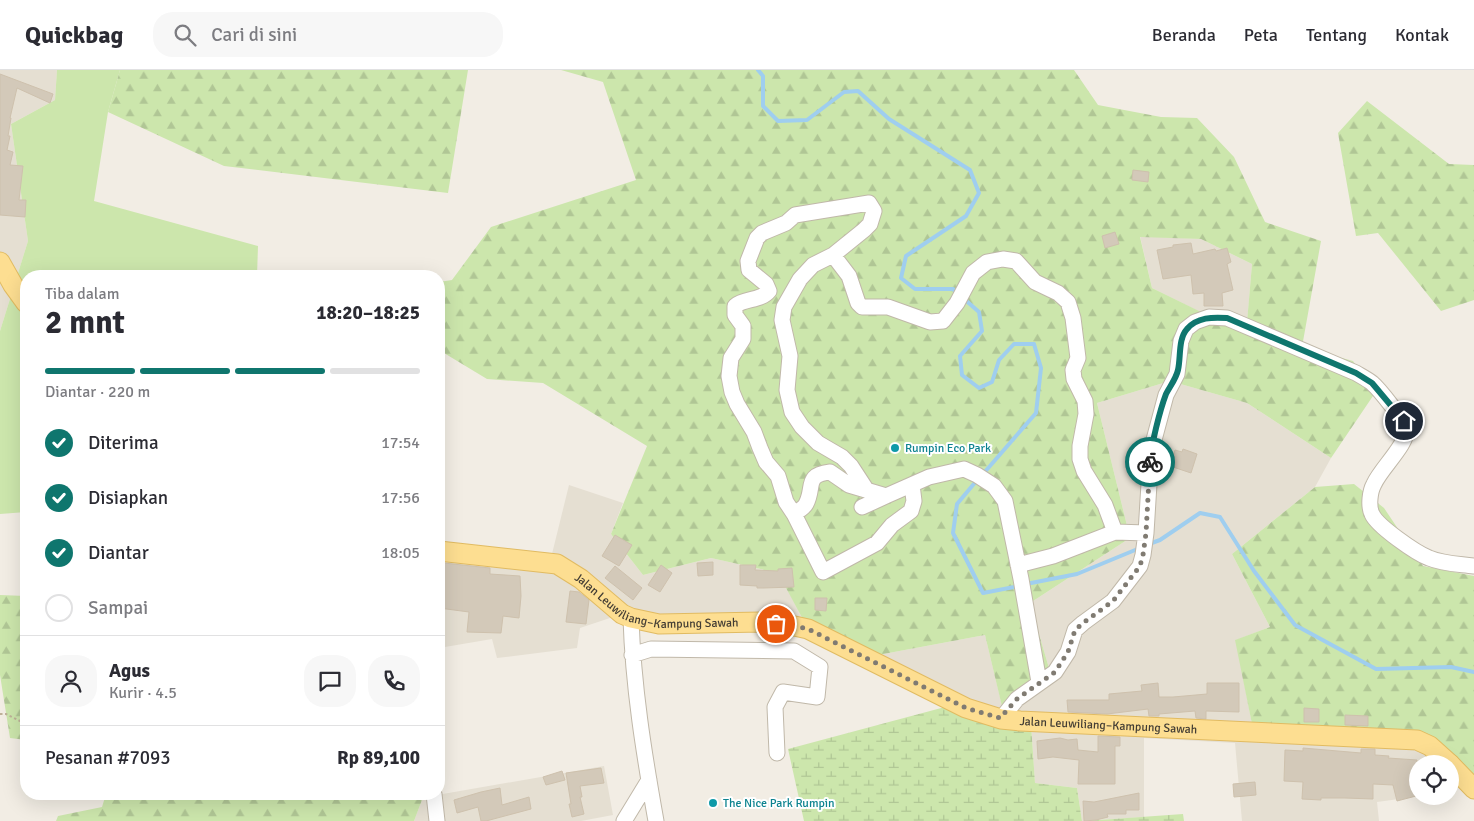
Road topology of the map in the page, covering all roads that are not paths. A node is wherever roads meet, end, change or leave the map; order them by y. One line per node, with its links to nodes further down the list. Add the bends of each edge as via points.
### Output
1 (833, 255): 5 (street, via 813,265 800,279 784,307 782,320 790,356 788,400 802,426 818,443 842,457); 8 (street, via 870,224 874,211 869,202 795,215 786,223 762,233 747,266 766,284 768,291 738,303 734,310 743,326 743,339 731,358 729,376 732,392 766,462 778,476 786,502); 9 (street, via 849,276 862,307 888,306 930,322 943,320 974,273 987,262 1002,259 1016,261 1035,282 1058,293 1068,302 1078,358 1073,370 1074,379 1085,401 1086,414 1080,459 1105,505)
2 (0, 262): 3 (main road)
3 (20, 295)
4 (912, 485): 6 (street); 8 (street, via 914,501 911,511 877,543 823,572); 13 (street, via 964,469 994,486 1005,501)
5 (866, 489): 6 (street); 8 (street, via 850,485 830,472 822,473 813,478 805,506)
6 (886, 496): 7 (street)
7 (862, 507)
8 (794, 514)
9 (1115, 532): 10 (street); 13 (street)
10 (1145, 536): 12 (street, via 1151,450 1166,394 1177,374 1186,329 1209,317 1227,318 1356,373 1372,383 1404,421 1407,430 1401,448 1373,485 1371,513 1377,522 1428,558); 16 (street, via 1140,566 1113,601 1075,630 1068,652 1055,672)
11 (445, 552): 14 (main road, Jalan Leuwiliang–Kampung Sawah, via 557,564 582,579)
12 (1474, 566)
13 (1020, 572): 16 (street)
14 (631, 618): 15 (street); 17 (main road, Jalan Leuwiliang–Kampung Sawah, via 659,624 761,622 808,629 966,708)
15 (632, 655): 18 (street, via 651,649 794,651 820,667 818,697 783,692 776,707); 21 (street)
16 (1039, 682): 17 (street)
17 (1000, 718): 19 (main road, Jalan Leuwiliang–Kampung Sawah, via 1417,740)
18 (777, 754)
19 (1440, 755)
20 (1459, 773): 22 (main road, Jalan Leuwiliang–Kampung Sawah)
21 (648, 780): 25 (street); 26 (street)
22 (1474, 789)
23 (435, 800): 24 (street)
24 (437, 821)
25 (624, 821)
26 (656, 821)

